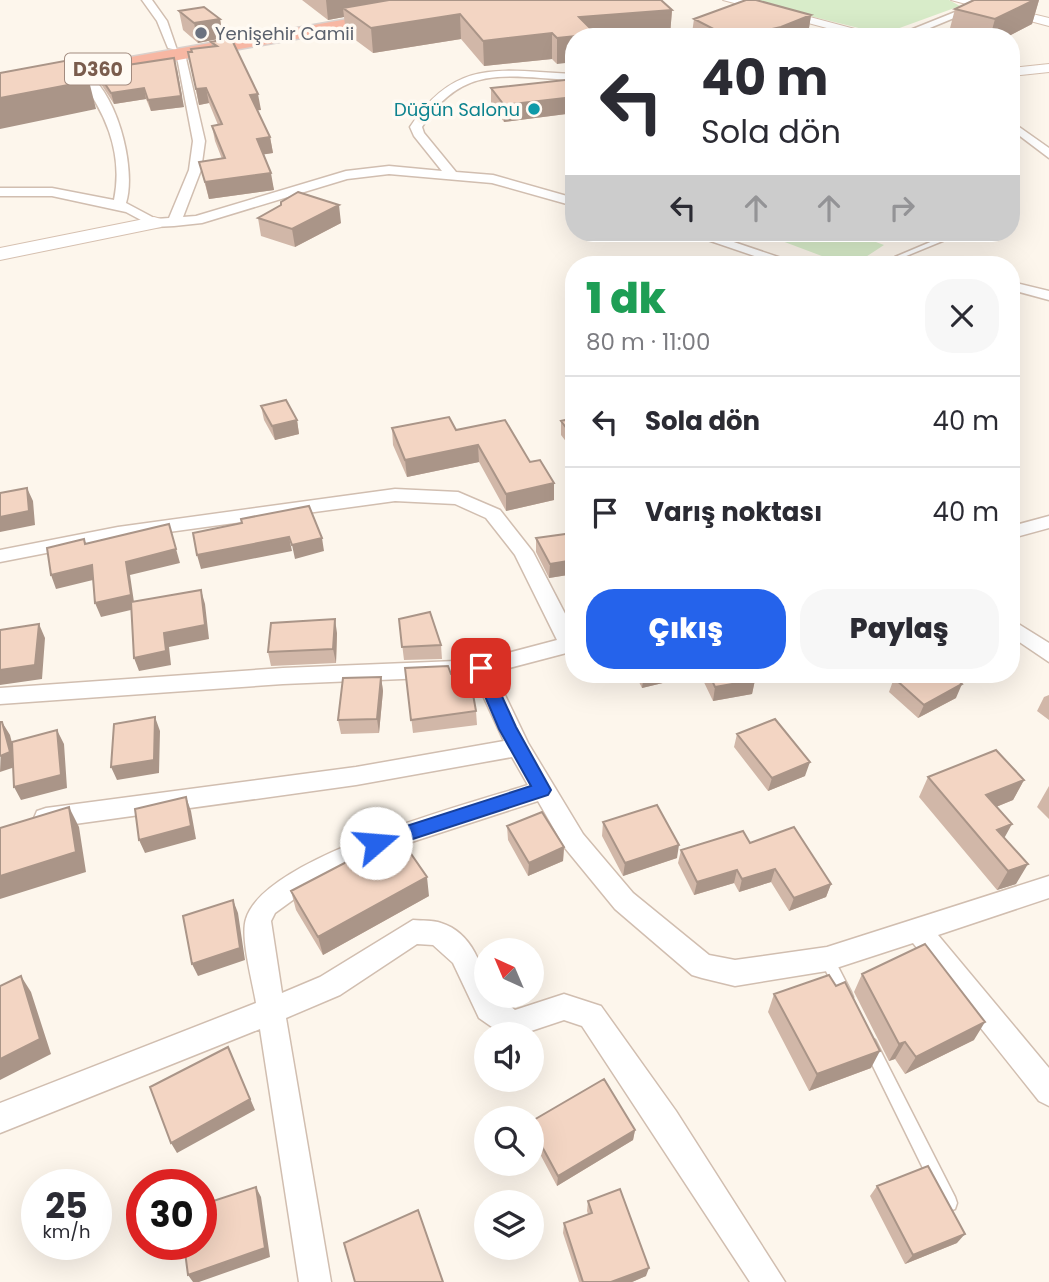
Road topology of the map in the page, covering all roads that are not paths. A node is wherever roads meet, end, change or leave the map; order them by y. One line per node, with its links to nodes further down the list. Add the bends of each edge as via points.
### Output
1 (146, 0): 11 (street)
2 (442, 0): 7 (highway, D360)
3 (485, 0): 7 (highway, D360)
4 (730, 0): 9 (street)
5 (958, 0): 6 (street)
6 (980, 5): 8 (street); 10 (street)
7 (355, 20): 11 (highway, D360)
8 (1049, 22)
9 (842, 28)
10 (921, 28)
11 (185, 50): 14 (highway, D360); 16 (highway, D360); 24 (street, via 199,141 195,170)
12 (1049, 68): 13 (street)
13 (1020, 71)
14 (80, 72): 17 (highway, D360); 23 (street, via 107,106 119,136 123,193)
15 (565, 77): 20 (street, via 471,77 436,95 416,127)
16 (0, 79)
17 (0, 86)
18 (1020, 131): 19 (street)
19 (1049, 154)
20 (450, 174): 22 (street, via 493,179); 24 (street, via 389,170 346,175 197,220)
21 (0, 192): 23 (street, via 52,192)
22 (565, 199)
23 (119, 205): 25 (street)
24 (174, 222): 25 (street)
25 (154, 223): 28 (street)
26 (722, 242): 29 (street)
27 (937, 242): 30 (lane)
28 (0, 254)
29 (767, 256)
30 (907, 256)
31 (1020, 288): 32 (street)
32 (1049, 296)
33 (1049, 522): 34 (street)
34 (1020, 530)
35 (0, 556): 36 (street, via 118,533 395,495 457,498 493,514 523,552)
36 (565, 630)
37 (1020, 633): 39 (street)
38 (565, 645): 40 (street)
39 (1049, 654)
40 (481, 668): 41 (street, via 283,676); 42 (street)
41 (0, 696)
42 (518, 747): 43 (street); 44 (street, via 356,776)
43 (542, 790): 47 (street, via 574,841 624,901 702,967 735,974); 49 (street, via 376,843 266,905 258,921)
44 (31, 820)
45 (1049, 887): 46 (street)
46 (918, 930): 47 (street); 51 (street)
47 (827, 958): 48 (lane)
48 (851, 1007)
49 (271, 1010): 52 (street); 54 (street); 55 (street, via 330,986 413,932 439,934 462,954 489,1009 512,1024 564,1007 591,1015)
50 (863, 1032): 53 (lane)
51 (1049, 1091)
52 (0, 1118)
53 (950, 1203)
54 (315, 1282)
55 (769, 1282)

